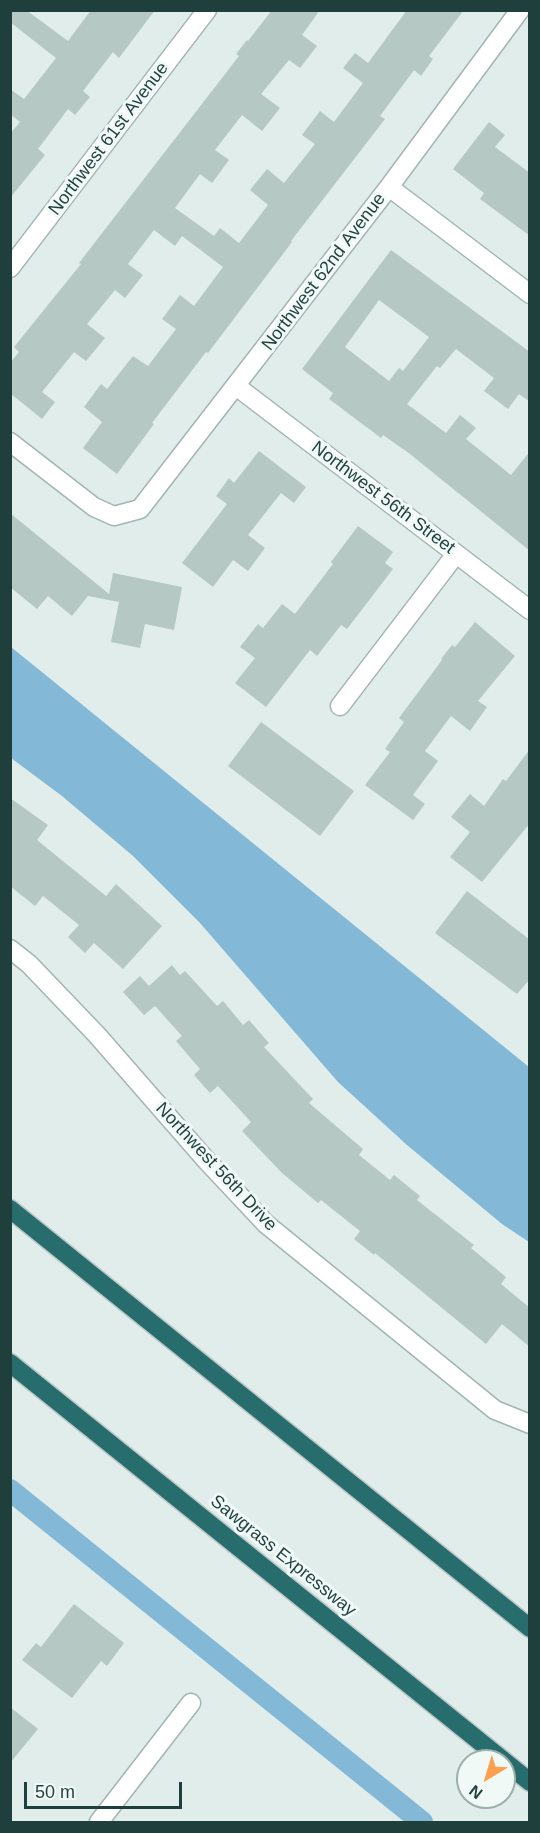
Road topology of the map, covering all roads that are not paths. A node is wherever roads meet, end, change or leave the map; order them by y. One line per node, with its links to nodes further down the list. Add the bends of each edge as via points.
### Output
1 (207, 10): 4 (street, Northwest 61st Avenue)
2 (520, 10): 3 (street, Northwest 62nd Avenue)
3 (389, 187): 5 (street); 6 (street, Northwest 62nd Avenue)
4 (10, 268)
5 (530, 294)
6 (236, 386): 7 (street, Northwest 62nd Avenue, via 140,509 114,516 94,507); 8 (street, Northwest 56th Street)
7 (10, 442)
8 (456, 554): 9 (street, Northwest 56th Street); 10 (street)
9 (530, 610)
10 (340, 706)
11 (10, 949): 14 (street, Northwest 56th Drive, via 97,1035 266,1224 495,1410)
12 (10, 1209): 15 (highway)
13 (10, 1363): 17 (highway, Sawgrass Expressway)
14 (530, 1424)
15 (530, 1628)
16 (192, 1703): 18 (street)
17 (530, 1782)
18 (99, 1822)

